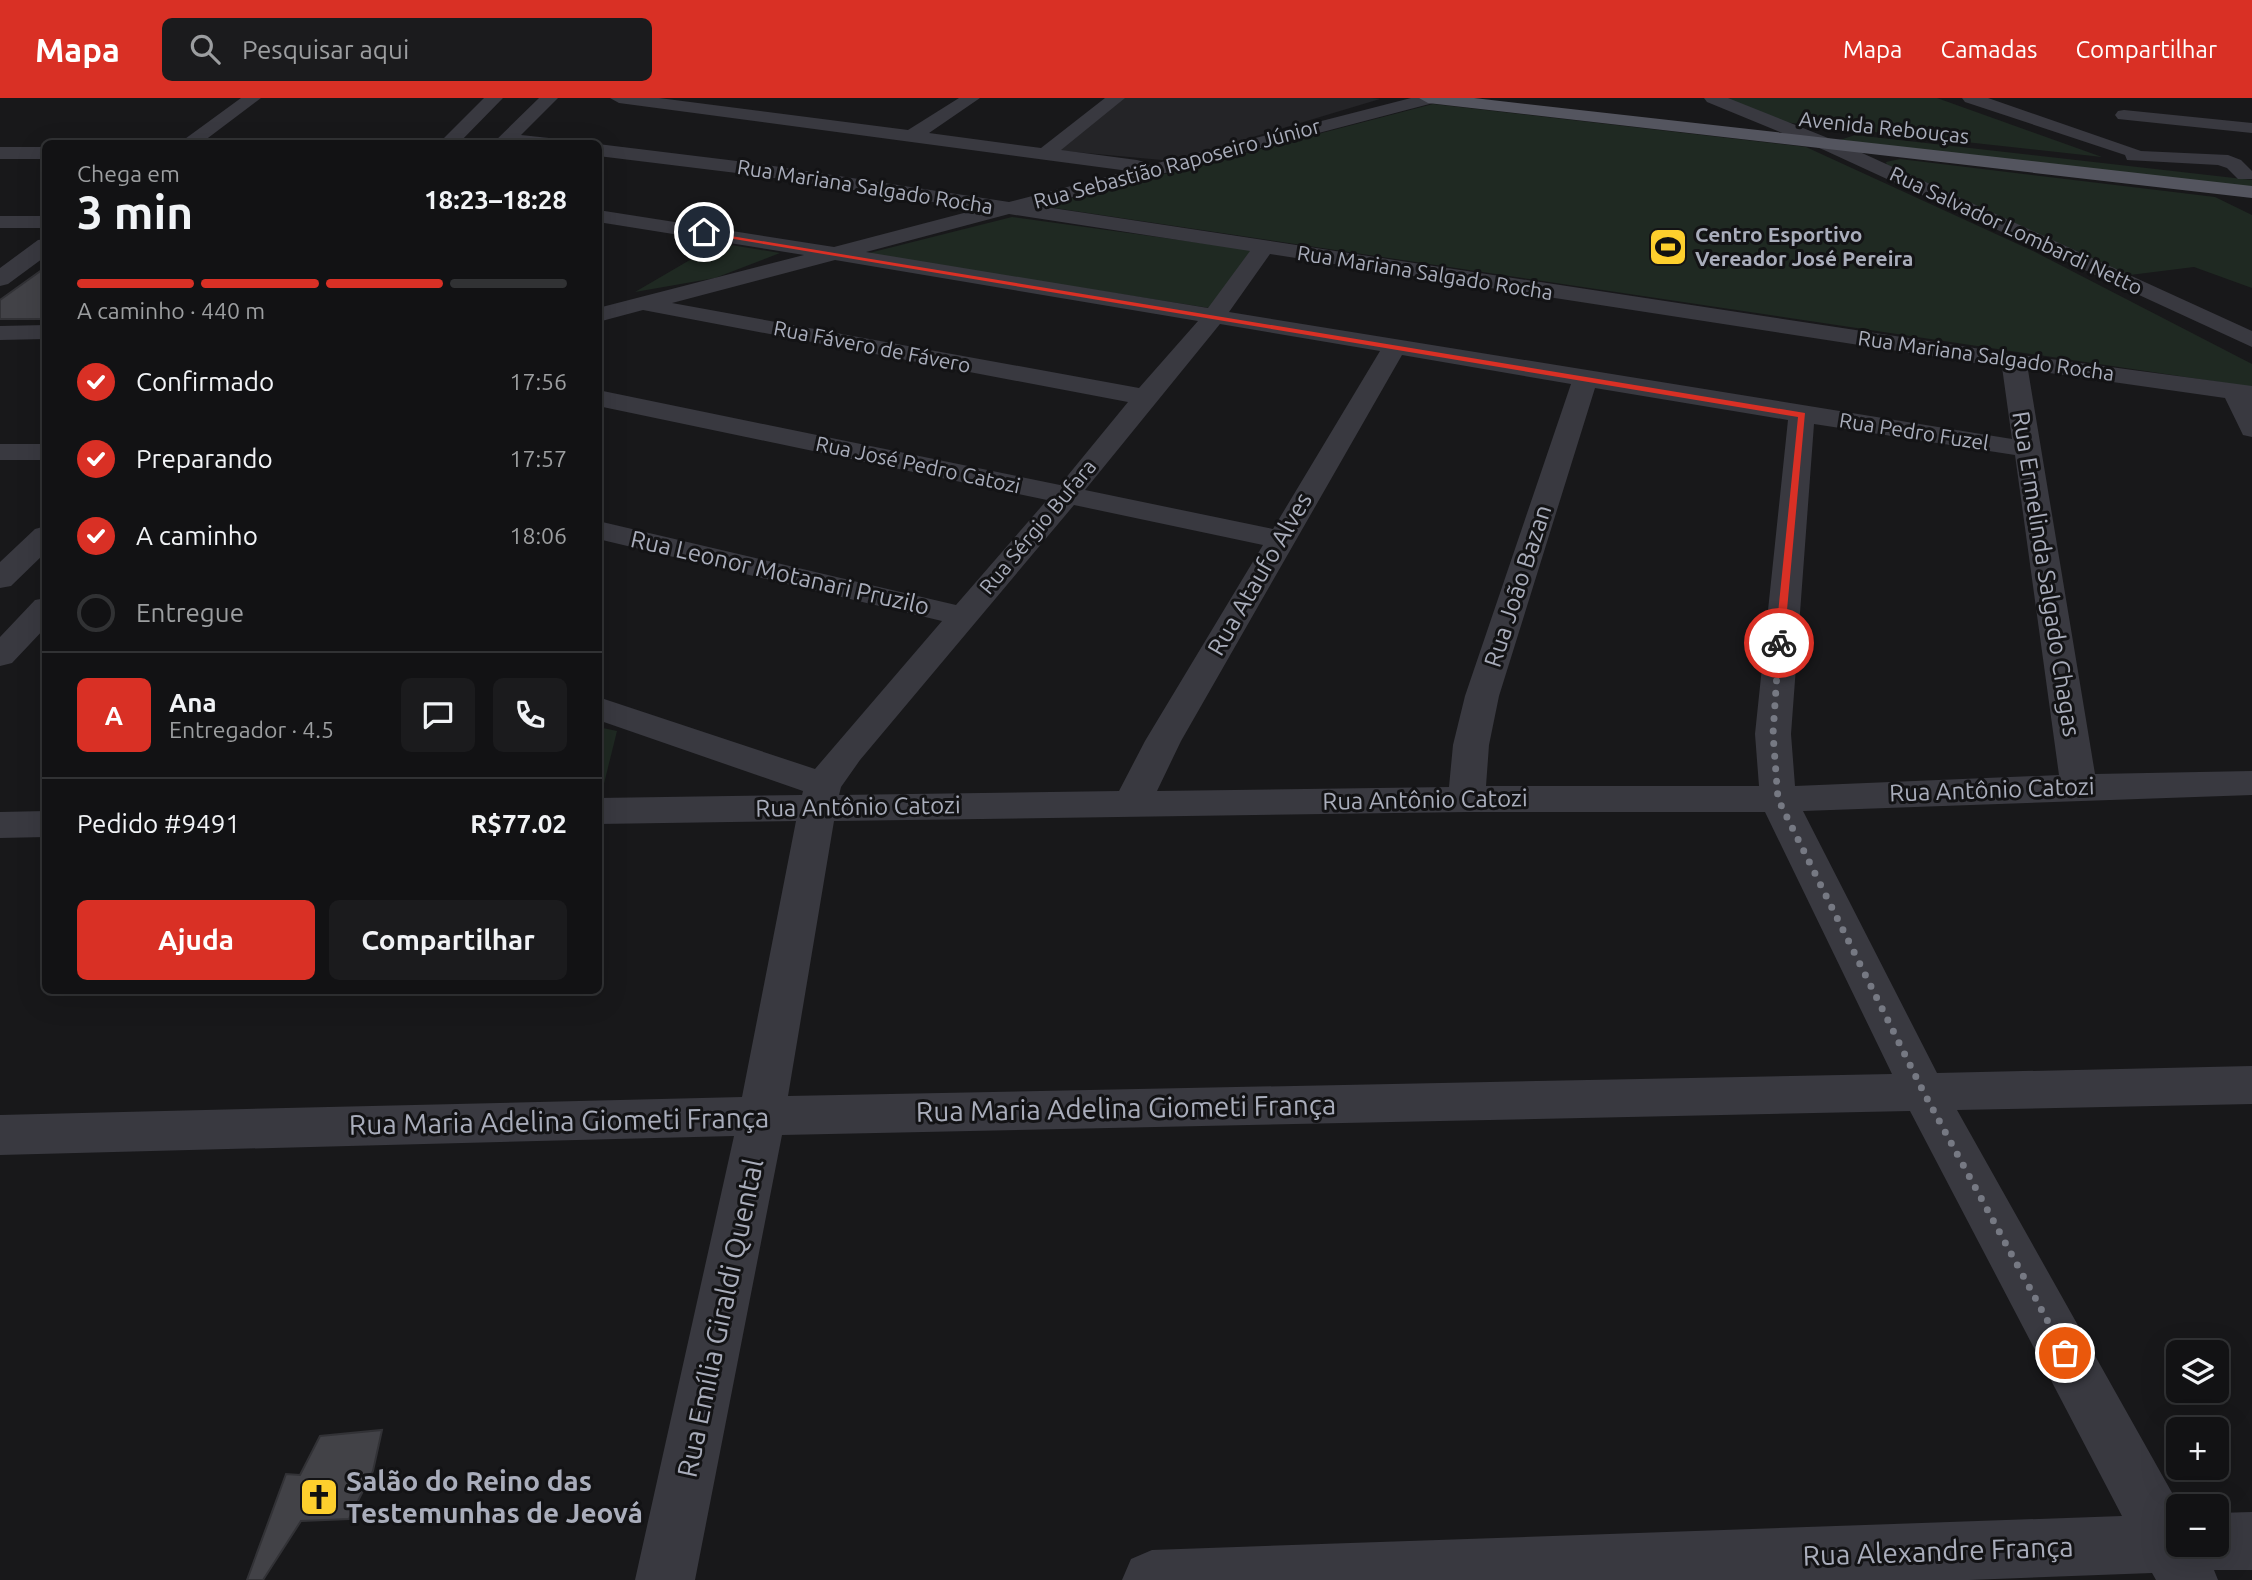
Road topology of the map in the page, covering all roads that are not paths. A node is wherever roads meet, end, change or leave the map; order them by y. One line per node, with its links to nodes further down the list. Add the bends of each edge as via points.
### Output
1 (252, 98): 18 (street)
2 (494, 98): 19 (street)
3 (549, 98): 20 (street)
4 (619, 98): 11 (street)
5 (971, 98): 17 (street)
6 (1116, 98): 25 (street)
7 (1430, 98): 21 (main road, Avenida Rebouças); 27 (street, Rua Sebastião Raposeiro Júnior)
8 (1568, 98): 15 (main road, Avenida Rebouças)
9 (1713, 98): 15 (street, Rua Salvador Lombardi Netto)
10 (1971, 98): 26 (street)
11 (671, 101): 14 (street)
12 (815, 104): 14 (street)
13 (2121, 106): 16 (street); 26 (street)
14 (785, 120): 17 (street)
15 (1779, 123): 21 (street, Rua Salvador Lombardi Netto); 26 (main road, Avenida Rebouças)
16 (2252, 128)
17 (912, 136): 25 (street)
18 (193, 140)
19 (451, 140)
20 (505, 140)
21 (1831, 146): 28 (main road, Avenida Rebouças); 43 (street, Rua Salvador Lombardi Netto)
22 (602, 150): 29 (street, Rua Mariana Salgado Rocha)
23 (0, 153): 24 (street)
24 (42, 153)
25 (1043, 155): 27 (street)
26 (2134, 157): 28 (street, via 2221,159 2234,163)
27 (1157, 169): 29 (street, Rua Sebastião Raposeiro Júnior)
28 (2250, 181)
29 (1006, 209): 34 (street, Rua Mariana Salgado Rocha); 35 (street, Rua Sebastião Raposeiro Júnior)
30 (602, 217): 35 (street, Rua Pedro Fuzel)
31 (0, 222): 32 (street)
32 (42, 222)
33 (42, 248): 36 (street)
34 (1263, 248): 40 (street, Rua Sérgio Bufara); 45 (street, Rua Mariana Salgado Rocha)
35 (835, 252): 38 (street, Rua Sebastião Raposeiro Júnior); 40 (street, Rua Pedro Fuzel)
36 (0, 279)
37 (602, 297): 38 (street, Rua Fávero de Fávero)
38 (642, 304): 39 (street, Rua Sebastião Raposeiro Júnior); 48 (street, Rua Fávero de Fávero)
39 (602, 314)
40 (1214, 317): 44 (street, Rua Pedro Fuzel); 48 (street, Rua Sérgio Bufara)
41 (42, 332): 42 (street)
42 (0, 333)
43 (2252, 340)
44 (1395, 346): 46 (street, Rua Pedro Fuzel); 58 (street, Rua Ataufo Alves)
45 (2014, 361): 47 (street, Rua Mariana Salgado Rocha); 52 (street, Rua Ermelinda Salgado Chagas)
46 (1586, 377): 50 (street, Rua Pedro Fuzel); 67 (street, Rua João Bazan, via 1482,696)
47 (2244, 393): 51 (street)
48 (1145, 397): 55 (street, Rua Sérgio Bufara)
49 (602, 399): 55 (street, Rua José Pedro Catozi)
50 (1802, 415): 52 (street, Rua Pedro Fuzel); 68 (street, via 1773,734)
51 (2252, 429)
52 (2027, 449): 65 (street, Rua Ermelinda Salgado Chagas)
53 (0, 452): 54 (street)
54 (42, 452)
55 (1066, 496): 58 (street, Rua José Pedro Catozi); 61 (street, Rua Sérgio Bufara)
56 (602, 531): 61 (street, Rua Leonor Motanari Pruzilo)
57 (42, 539): 59 (street)
58 (1279, 539): 69 (street, Rua Ataufo Alves)
59 (0, 579)
60 (42, 611): 62 (street)
61 (962, 616): 66 (street, Rua Sérgio Bufara, via 847,752)
62 (0, 656)
63 (602, 710): 66 (street)
64 (2252, 783): 65 (street, Rua Antônio Catozi)
65 (2079, 787): 68 (street, Rua Antônio Catozi)
66 (820, 796): 69 (street, Rua Antônio Catozi); 70 (street, Rua Antônio Catozi); 75 (street, Rua Emília Giraldi Quental)
67 (1466, 799): 68 (street, Rua Antônio Catozi); 69 (street, Rua Antônio Catozi)
68 (1778, 799): 74 (street)
69 (1131, 805)
70 (602, 811)
71 (42, 824): 72 (street)
72 (0, 825)
73 (2252, 1086): 74 (street, Rua Maria Adelina Giometi França)
74 (1923, 1091): 75 (street, Rua Maria Adelina Giometi França); 77 (street)
75 (762, 1116): 76 (street, Rua Maria Adelina Giometi França); 81 (street, Rua Emília Giraldi Quental)
76 (0, 1135)
77 (2166, 1514)
78 (2252, 1541): 79 (street, Rua Alexandre França)
79 (2229, 1545)
80 (2166, 1553): 82 (street, Rua Alexandre França)
81 (665, 1580)
82 (1152, 1580)

